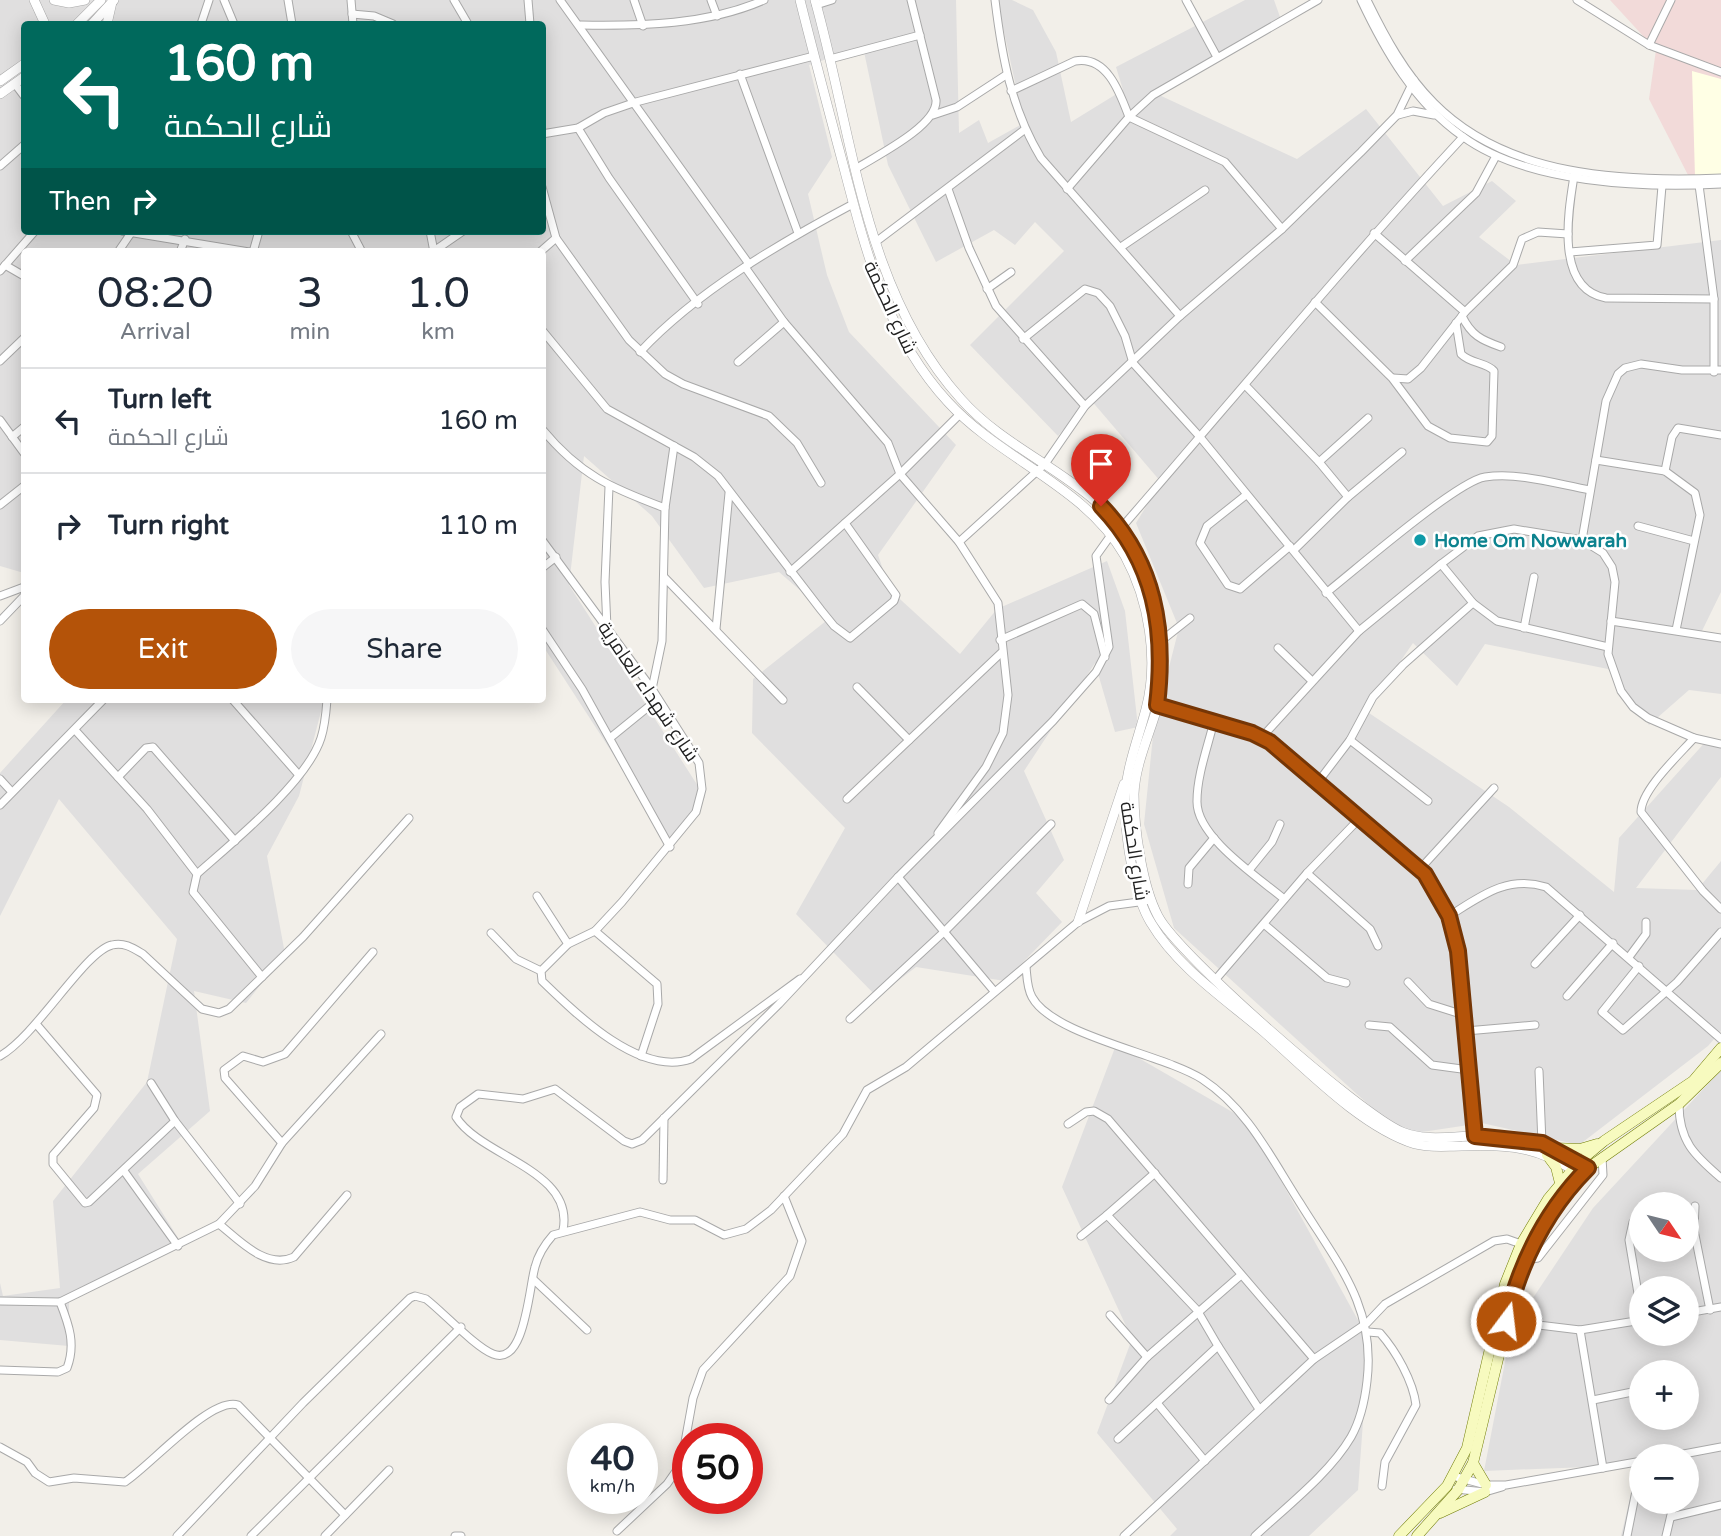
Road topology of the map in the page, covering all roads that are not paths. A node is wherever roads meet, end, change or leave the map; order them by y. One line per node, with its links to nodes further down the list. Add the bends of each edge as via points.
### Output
1 (34, 0): 29 (street)
2 (54, 0): 3 (street)
3 (85, 0)
4 (101, 0): 30 (street)
5 (113, 0): 31 (street); 32 (street)
6 (209, 0): 33 (street)
7 (224, 0): 34 (street)
8 (288, 0): 35 (street)
9 (351, 0): 27 (street)
10 (454, 0): 38 (street)
11 (528, 0): 39 (street)
12 (560, 0): 40 (street)
13 (634, 0): 41 (street)
14 (711, 0): 28 (street)
15 (764, 0): 28 (street)
16 (800, 0): 44 (street, شارع الحكمة)
17 (832, 0): 26 (street)
18 (911, 0): 42 (street)
19 (995, 0): 50 (street)
20 (1186, 0): 45 (street)
21 (1318, 0): 45 (street)
22 (1361, 0): 54 (street, via 1386,49)
23 (1367, 0): 54 (street)
24 (1577, 0): 43 (street)
25 (1671, 0): 43 (street)
26 (815, 2): 46 (street, شارع الحكمة)
27 (352, 14): 36 (street); 37 (street)
28 (717, 16): 41 (street)
29 (44, 21)
30 (80, 21)
31 (95, 21)
32 (108, 21)
33 (202, 21)
34 (233, 21)
35 (292, 21)
36 (353, 21)
37 (386, 21)
38 (466, 21)
39 (530, 21)
40 (581, 25): 41 (street); 58 (street)
41 (643, 26)
42 (920, 35): 46 (street); 59 (street, via 936,100)
43 (1649, 45): 48 (street)
44 (814, 57): 49 (street); 80 (street, شارع الحكمة)
45 (1217, 57): 62 (street, via 1157,92)
46 (830, 59): 70 (street, شارع الحكمة)
47 (21, 66): 52 (street)
48 (1721, 72)
49 (740, 74): 58 (street); 82 (street)
50 (1006, 75): 55 (street); 59 (street, via 957,107)
51 (21, 79): 53 (street)
52 (0, 81)
53 (15, 84): 56 (street); 57 (street)
54 (1413, 84): 60 (street); 61 (street); 72 (street, via 1470,132 1534,162 1636,178)
55 (1011, 91): 62 (street, via 1065,65 1090,61 1106,72); 64 (street)
56 (21, 92)
57 (0, 94)
58 (636, 102): 63 (street); 98 (street)
59 (933, 115): 70 (street)
60 (1397, 115): 61 (street, via 1422,112); 81 (street)
61 (1437, 116): 66 (street)
62 (1129, 117): 77 (street); 81 (street, via 1225,162)
63 (579, 128): 65 (street); 104 (street)
64 (1024, 130): 76 (street); 77 (street)
65 (546, 133)
66 (1463, 138): 68 (street); 83 (street)
67 (21, 148): 69 (street)
68 (1496, 156): 71 (street); 97 (street, via 1476,193)
69 (0, 166)
70 (857, 168): 90 (street, شارع الحكمة)
71 (1574, 176): 75 (street); 84 (street)
72 (1721, 178)
73 (1721, 184): 74 (street)
74 (1699, 185): 75 (street); 103 (street)
75 (1662, 186): 96 (street, via 1657,245)
76 (948, 189): 90 (street); 102 (street)
77 (1067, 189): 91 (street)
78 (1205, 190): 91 (street)
79 (546, 202): 88 (street)
80 (853, 204): 82 (street); 122 (street, شارع الحكمة, via 873,274 898,330 928,377)
81 (1282, 229): 107 (street)
82 (798, 233): 98 (street)
83 (1374, 233): 97 (street); 105 (street)
84 (1568, 234): 96 (street); 106 (street, via 1538,232 1522,239 1513,265)
85 (31, 235): 99 (street)
86 (178, 235): 89 (street)
87 (457, 235): 94 (street)
88 (556, 238): 95 (street); 114 (street, via 612,320)
89 (185, 239): 92 (street); 93 (street)
90 (877, 241): 135 (street, شارع الحكمة, via 908,323 943,379 989,426)
91 (1121, 247): 107 (street)
92 (182, 248)
93 (231, 248)
94 (438, 248)
95 (545, 248)
96 (1570, 252): 103 (street, via 1578,280 1598,297)
97 (1405, 261): 106 (street)
98 (747, 265): 104 (street); 108 (street)
99 (2, 268): 101 (street)
100 (1011, 272): 102 (street)
101 (21, 275)
102 (987, 289): 111 (street)
103 (1714, 299): 118 (street)
104 (698, 303): 114 (street)
105 (1315, 303): 119 (street); 120 (street)
106 (1463, 314): 109 (street); 113 (street, via 1469,331)
107 (1180, 316): 117 (street)
108 (784, 322): 116 (street); 138 (street, via 888,443)
109 (1456, 323): 119 (street, via 1413,376 1402,381); 119 (street, via 1461,354 1494,371 1490,440 1439,435)
110 (546, 335): 130 (street, via 607,409)
111 (1023, 340): 117 (street, via 1088,289 1103,297 1117,317); 121 (street)
112 (21, 341): 115 (street)
113 (1501, 347)
114 (640, 352): 139 (street, via 665,374 698,392 769,416 797,443)
115 (0, 361)
116 (738, 362)
117 (1133, 363): 121 (street); 129 (street)
118 (1718, 371): 133 (street, via 1655,364 1625,368 1610,386)
119 (1392, 377)
120 (1246, 386): 129 (street); 134 (street)
121 (1085, 406): 135 (street)
122 (960, 414): 137 (street, شارع الحكمة); 138 (street)
123 (1367, 418): 134 (street)
124 (0, 421): 128 (street)
125 (21, 430): 128 (street)
126 (546, 434): 140 (street)
127 (1721, 435): 136 (street, via 1678,428)
128 (12, 437): 131 (street)
129 (1200, 437): 144 (street); 150 (street)
130 (674, 446): 143 (street, via 708,466); 147 (street)
131 (21, 449)
132 (1402, 452): 145 (street)
133 (1596, 460): 136 (street); 142 (street)
134 (1319, 462): 145 (street)
135 (1045, 464): 137 (street); 150 (street, شارع الحكمة, via 1084,491)
136 (1665, 471): 153 (street, via 1695,493 1700,514)
137 (1037, 473): 151 (street, شارع الحكمة, via 1067,492); 154 (street)
138 (900, 474): 148 (street); 154 (street)
139 (821, 483)
140 (609, 487): 147 (street); 171 (street)
141 (21, 488): 146 (street)
142 (1590, 490): 152 (street); 164 (street, via 1500,475 1476,478)
143 (729, 492): 160 (street); 173 (street)
144 (1246, 495): 156 (street); 156 (street, via 1208,526 1201,539 1202,548 1228,585 1240,589)
145 (1348, 497): 156 (street)
146 (0, 505)
147 (665, 508): 162 (street)
148 (845, 523): 160 (street); 160 (street, via 896,595 857,636 845,637)
149 (1638, 526): 153 (street)
150 (1122, 527): 179 (street, شارع الحكمة, via 1145,571)
151 (1111, 535): 183 (street, via 1096,556 1109,647); 204 (street, شارع الحكمة, via 1135,578 1150,644 1152,678 1147,708)
152 (1582, 540): 158 (street, via 1498,530 1478,536); 170 (street, via 1603,553 1612,567)
153 (1694, 541): 174 (street)
154 (959, 542): 178 (street, via 998,603)
155 (546, 545): 157 (street, شارع شهداء العامرية)
156 (1292, 548): 164 (street)
157 (555, 557): 159 (street); 171 (street, شارع شهداء العامرية)
158 (1441, 564): 167 (street); 175 (street)
159 (546, 565)
160 (790, 572)
161 (1534, 577): 172 (street)
162 (665, 578): 173 (street); 186 (street, via 662,641)
163 (21, 588): 165 (street)
164 (1326, 593): 175 (street)
165 (0, 596)
166 (21, 599): 169 (street)
167 (1473, 603): 172 (street, via 1497,621); 199 (street, via 1373,697)
168 (1190, 618): 179 (street)
169 (0, 621)
170 (1611, 621): 174 (street); 180 (street)
171 (607, 628): 186 (street, شارع شهداء العامرية)
172 (1524, 628): 180 (street)
173 (716, 629): 188 (street)
174 (1676, 630): 177 (street)
175 (1359, 631): 184 (street)
176 (546, 635): 196 (street)
177 (1721, 638)
178 (1000, 640): 182 (street); 183 (street, via 1082,604 1094,614)
179 (1161, 641): 192 (street, شارع الحكمة)
180 (1608, 647): 197 (street, via 1616,682 1633,707)
181 (1278, 648): 184 (street)
182 (1001, 653): 198 (street); 217 (street, via 1008,695 1003,733 986,767)
183 (1105, 657): 217 (street, via 1054,721)
184 (1311, 680): 195 (street)
185 (857, 687): 198 (street)
186 (652, 690): 187 (street, شارع شهداء العامرية)
187 (658, 699): 196 (street); 218 (street, شارع شهداء العامرية, via 702,774 696,812)
188 (783, 700)
189 (100, 703): 194 (street)
190 (236, 703): 201 (street)
191 (327, 703): 201 (street, via 321,738)
192 (1157, 705): 193 (street); 227 (street, شارع الحكمة, via 1135,789)
193 (1214, 721): 195 (street); 215 (street, via 1196,798 1199,820)
194 (75, 730): 202 (street); 207 (street)
195 (1262, 737): 205 (street)
196 (610, 738): 218 (street)
197 (1694, 738): 200 (street); 228 (street, via 1654,784 1641,812)
198 (909, 740): 208 (street)
199 (1350, 740): 205 (street); 209 (street)
200 (1721, 744)
201 (299, 774): 216 (street)
202 (118, 778): 216 (street, via 146,748 153,747); 222 (street)
203 (0, 779): 207 (street)
204 (1126, 779): 227 (street, شارع الحكمة, via 1125,811); 231 (street)
205 (1318, 782): 212 (street)
206 (1494, 788): 220 (street)
207 (11, 791): 210 (street)
208 (847, 799)
209 (1428, 801)
210 (0, 805)
211 (409, 818): 247 (street)
212 (1360, 818): 220 (street); 221 (street)
213 (1051, 824): 234 (street)
214 (1280, 824): 219 (street)
215 (1214, 838): 219 (street); 224 (street, via 1189,868)
216 (235, 841): 222 (street)
217 (932, 842): 223 (street)
218 (670, 847): 235 (street, شارع شهداء العامرية)
219 (1250, 869): 226 (street)
220 (1420, 869): 230 (street)
221 (1307, 873): 226 (street); 240 (street, via 1370,929)
222 (197, 874): 247 (street, via 193,892)
223 (898, 877): 234 (street); 248 (street)
224 (1188, 884)
225 (537, 896): 239 (street)
226 (1284, 899): 233 (street)
227 (1145, 901): 231 (street, via 1109,905); 249 (street, شارع الحكمة, via 1169,933); 278 (street, شارع الحكمة, via 1161,938 1184,962 1376,1125 1425,1146)
228 (1721, 909)
229 (1580, 915): 230 (street, via 1546,887 1519,882 1491,889); 238 (street); 243 (street)
230 (1449, 916): 255 (street, via 1458,951)
231 (1078, 922): 245 (street)
232 (1646, 922): 242 (street, via 1646,934)
233 (1264, 923): 249 (street); 251 (street, via 1326,978)
234 (946, 930): 252 (street); 256 (street)
235 (595, 931): 239 (street, شارع شهداء العامرية); 265 (street, via 657,984 658,1004)
236 (1721, 932): 253 (street)
237 (491, 933): 246 (street, via 516,959)
238 (1613, 943): 242 (street); 254 (street)
239 (568, 944): 246 (street, شارع شهداء العامرية)
240 (1378, 946)
241 (373, 952): 276 (street, via 285,1055 263,1062 243,1056 224,1070 225,1078)
242 (1629, 957): 244 (street)
243 (1535, 964)
244 (1639, 966): 253 (street); 253 (street, via 1602,1011 1612,1023 1628,1028)
245 (1026, 967): 252 (street); 308 (street, via 1031,997 1045,1012 1174,1065 1201,1079 1240,1110 1346,1277)
246 (541, 971): 265 (street, via 542,981 598,1030)
247 (262, 977): 257 (street, via 236,1005 211,1012 133,947 113,944 92,959)
248 (804, 977): 265 (street, via 691,1059 671,1063); 271 (street)
249 (1216, 979): 274 (street, شارع الحكمة, via 1385,1123 1427,1138)
250 (1408, 982): 255 (street, via 1430,1004)
251 (1346, 983)
252 (994, 991): 287 (street, via 906,1068 867,1090 843,1134)
253 (1667, 991): 262 (street)
254 (1567, 996)
255 (1464, 1015): 260 (street)
256 (850, 1019)
257 (37, 1025): 264 (street); 281 (street, via 97,1095 94,1108 53,1155 54,1164 87,1203)
258 (1369, 1025): 267 (street, via 1387,1025 1432,1065)
259 (1535, 1026): 260 (street)
260 (1466, 1031): 267 (street)
261 (381, 1034): 276 (street)
262 (1721, 1039)
263 (1721, 1048): 275 (main road, via 1693,1081)
264 (0, 1056)
265 (641, 1056)
266 (1721, 1063): 270 (main road)
267 (1469, 1070): 274 (street)
268 (1539, 1070): 277 (street)
269 (152, 1083): 272 (street)
270 (1679, 1104): 279 (main road); 283 (street, via 1685,1139)
271 (664, 1118): 284 (street); 291 (street, via 632,1144 555,1089 523,1099 478,1094 460,1107 456,1117 462,1127 555,1193 566,1217)
272 (175, 1121): 281 (street); 288 (street)
273 (1068, 1125): 282 (street, via 1086,1112 1101,1113)
274 (1475, 1136): 277 (street, شارع الحكمة)
275 (1604, 1141): 278 (main road); 280 (main road)
276 (282, 1143): 288 (street)
277 (1542, 1143): 278 (street, شارع الحكمة)
278 (1550, 1151): 280 (street, شارع الحكمة); 285 (main road)
279 (1602, 1157): 280 (main road); 296 (street, via 1603,1175 1538,1258)
280 (1580, 1168): 285 (main road); 296 (main road)
281 (124, 1171): 294 (street)
282 (1155, 1173): 289 (street); 297 (street)
283 (1721, 1178)
284 (663, 1180)
285 (1560, 1183): 293 (main road)
286 (347, 1195): 290 (street, via 286,1261 263,1256)
287 (784, 1196): 291 (street, via 754,1223 733,1234 724,1235 695,1220 670,1220 640,1212); 344 (street, via 802,1241 790,1276 703,1370 681,1464 667,1484)
288 (240, 1204): 290 (street)
289 (1107, 1215): 292 (street); 302 (street)
290 (219, 1224): 294 (street)
291 (563, 1230): 298 (street, via 544,1245)
292 (1082, 1236)
293 (1521, 1244): 308 (street, via 1494,1241 1385,1304); 332 (main road, via 1498,1310 1471,1436)
294 (178, 1246): 300 (street)
295 (1699, 1255): 303 (street)
296 (1525, 1260): 306 (main road)
297 (1241, 1275): 302 (street); 315 (street)
298 (533, 1279): 309 (street, via 520,1335 508,1354 494,1355); 310 (street)
299 (0, 1301): 300 (street)
300 (60, 1303): 316 (street, via 72,1346 67,1367 58,1372)
301 (1721, 1307): 303 (street)
302 (1197, 1310): 313 (street); 314 (street)
303 (1710, 1310): 304 (street)
304 (1699, 1311)
305 (1110, 1315): 314 (street)
306 (1506, 1321): 311 (street); 328 (main road)
307 (1629, 1321): 311 (street)
308 (1367, 1323): 312 (street); 315 (street)
309 (461, 1327): 322 (street, via 426,1299 410,1298); 333 (street)
310 (587, 1330)
311 (1580, 1330): 319 (street)
312 (1368, 1332): 335 (street, via 1380,1333 1390,1348 1412,1387 1416,1405 1385,1462); 351 (street, via 1366,1392 1352,1436)
313 (1218, 1346): 320 (street); 321 (street)
314 (1147, 1357): 318 (street)
315 (1314, 1359): 321 (street)
316 (0, 1370)
317 (1629, 1393): 319 (street)
318 (1109, 1400)
319 (1593, 1400): 330 (street)
320 (1157, 1403): 323 (street); 327 (street)
321 (1259, 1409): 327 (street)
322 (271, 1438): 324 (street, via 230,1402 211,1409 125,1482 74,1478 49,1482); 333 (street); 345 (street)
323 (1118, 1439)
324 (0, 1447)
325 (1721, 1447): 326 (street)
326 (1699, 1452)
327 (1205, 1461): 350 (street)
328 (1473, 1463): 334 (main road); 337 (main road)
329 (1629, 1463): 330 (street)
330 (1603, 1468): 337 (street)
331 (389, 1470): 342 (street)
332 (1453, 1476): 334 (street); 336 (main road)
333 (309, 1477): 342 (street); 346 (street)
334 (1461, 1485): 336 (street); 337 (street); 339 (main road)
335 (1382, 1486)
336 (1447, 1486): 352 (main road)
337 (1486, 1488): 339 (main road)
338 (1721, 1505): 343 (street)
339 (1439, 1513): 353 (main road)
340 (1631, 1514): 354 (street)
341 (1672, 1514): 343 (street)
342 (345, 1515): 347 (street)
343 (1671, 1517): 355 (street)
344 (617, 1531)
345 (177, 1536)
346 (251, 1536)
347 (325, 1536)
348 (456, 1536): 349 (street)
349 (461, 1536)
350 (1124, 1536)
351 (1255, 1536)
352 (1399, 1536)
353 (1417, 1536)
354 (1627, 1536)
355 (1666, 1536)

